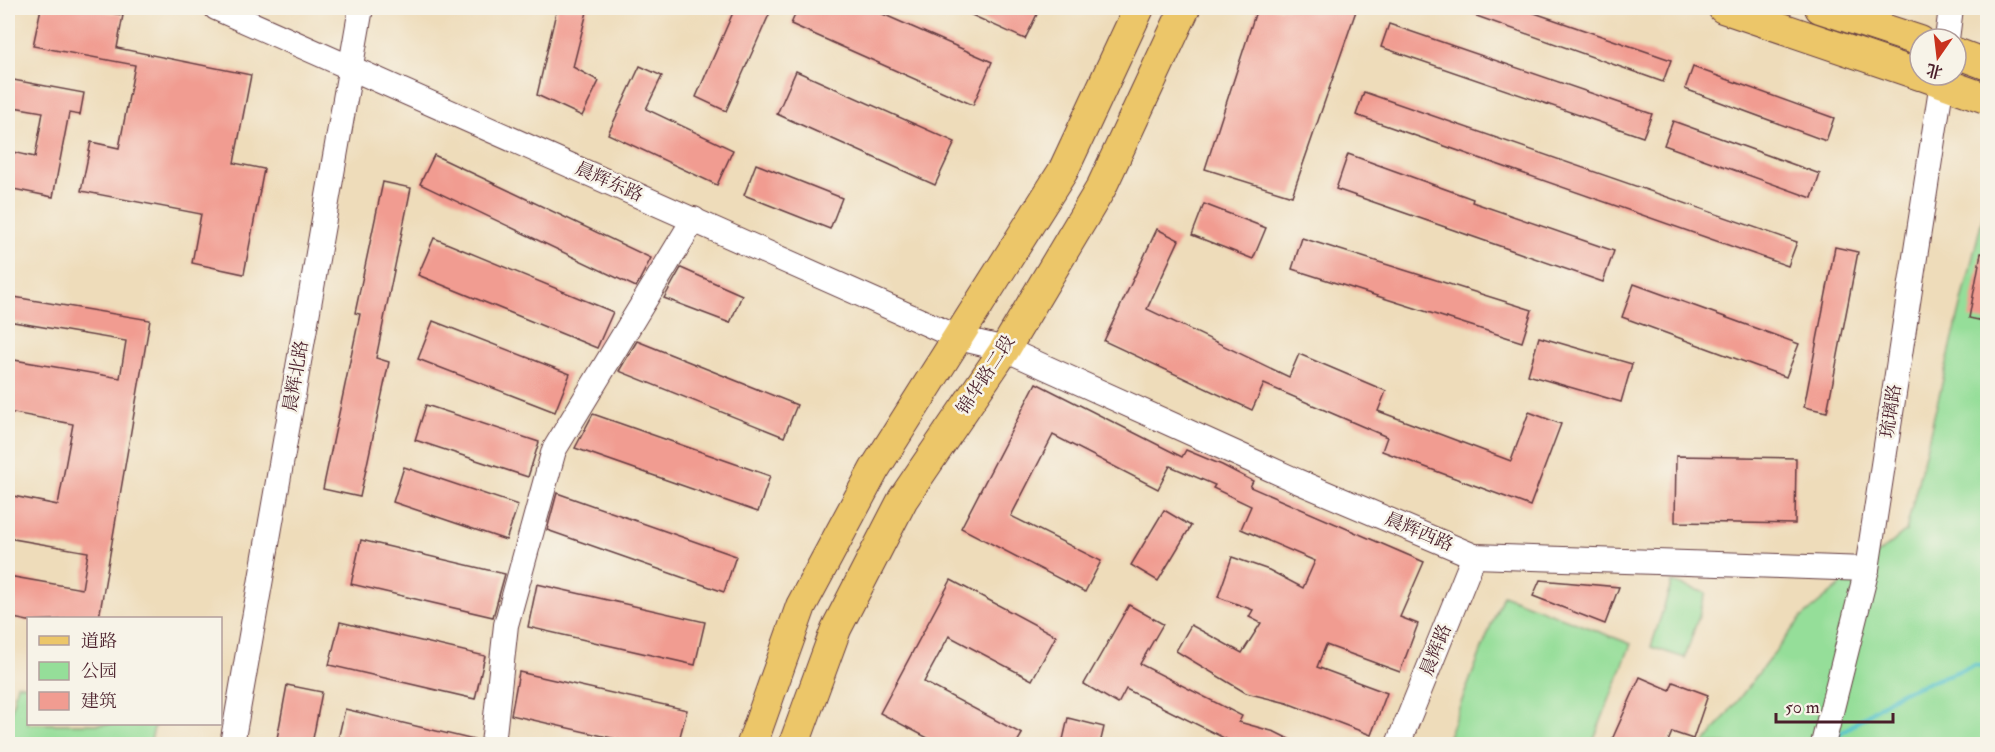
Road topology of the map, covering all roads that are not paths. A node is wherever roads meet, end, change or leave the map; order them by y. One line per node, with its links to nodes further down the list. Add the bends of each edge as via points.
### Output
1 (216, 8): 12 (street, 晨辉东路)
2 (361, 8): 12 (street, 晨辉北路)
3 (1139, 8): 18 (main road, via 1063,171)
4 (1185, 8): 19 (main road, 锦华路二段, via 1101,188)
5 (1723, 8): 13 (main road)
6 (1820, 8): 9 (main road)
7 (1951, 8): 8 (street)
8 (1949, 27)
9 (1908, 37)
10 (1968, 57): 11 (main road)
11 (1988, 64)
12 (350, 67): 17 (street, 晨辉东路); 22 (street, 晨辉北路)
13 (1908, 69)
14 (1930, 87): 21 (street, 琉璃路)
15 (1957, 87): 16 (main road)
16 (1988, 99)
17 (694, 219): 18 (street, 晨辉东路); 23 (street, via 554,450 506,625)
18 (959, 338): 19 (street, 晨辉东路); 24 (main road, via 874,470 801,606)
19 (1005, 349): 20 (street, 晨辉西路); 25 (main road, 锦华路二段, via 903,499 836,629)
20 (1474, 556): 21 (street, 晨辉西路); 26 (street, 晨辉路)
21 (1867, 569): 27 (street, 琉璃路)
22 (232, 744)
23 (493, 744)
24 (752, 744)
25 (794, 744)
26 (1398, 744)
27 (1823, 744)

